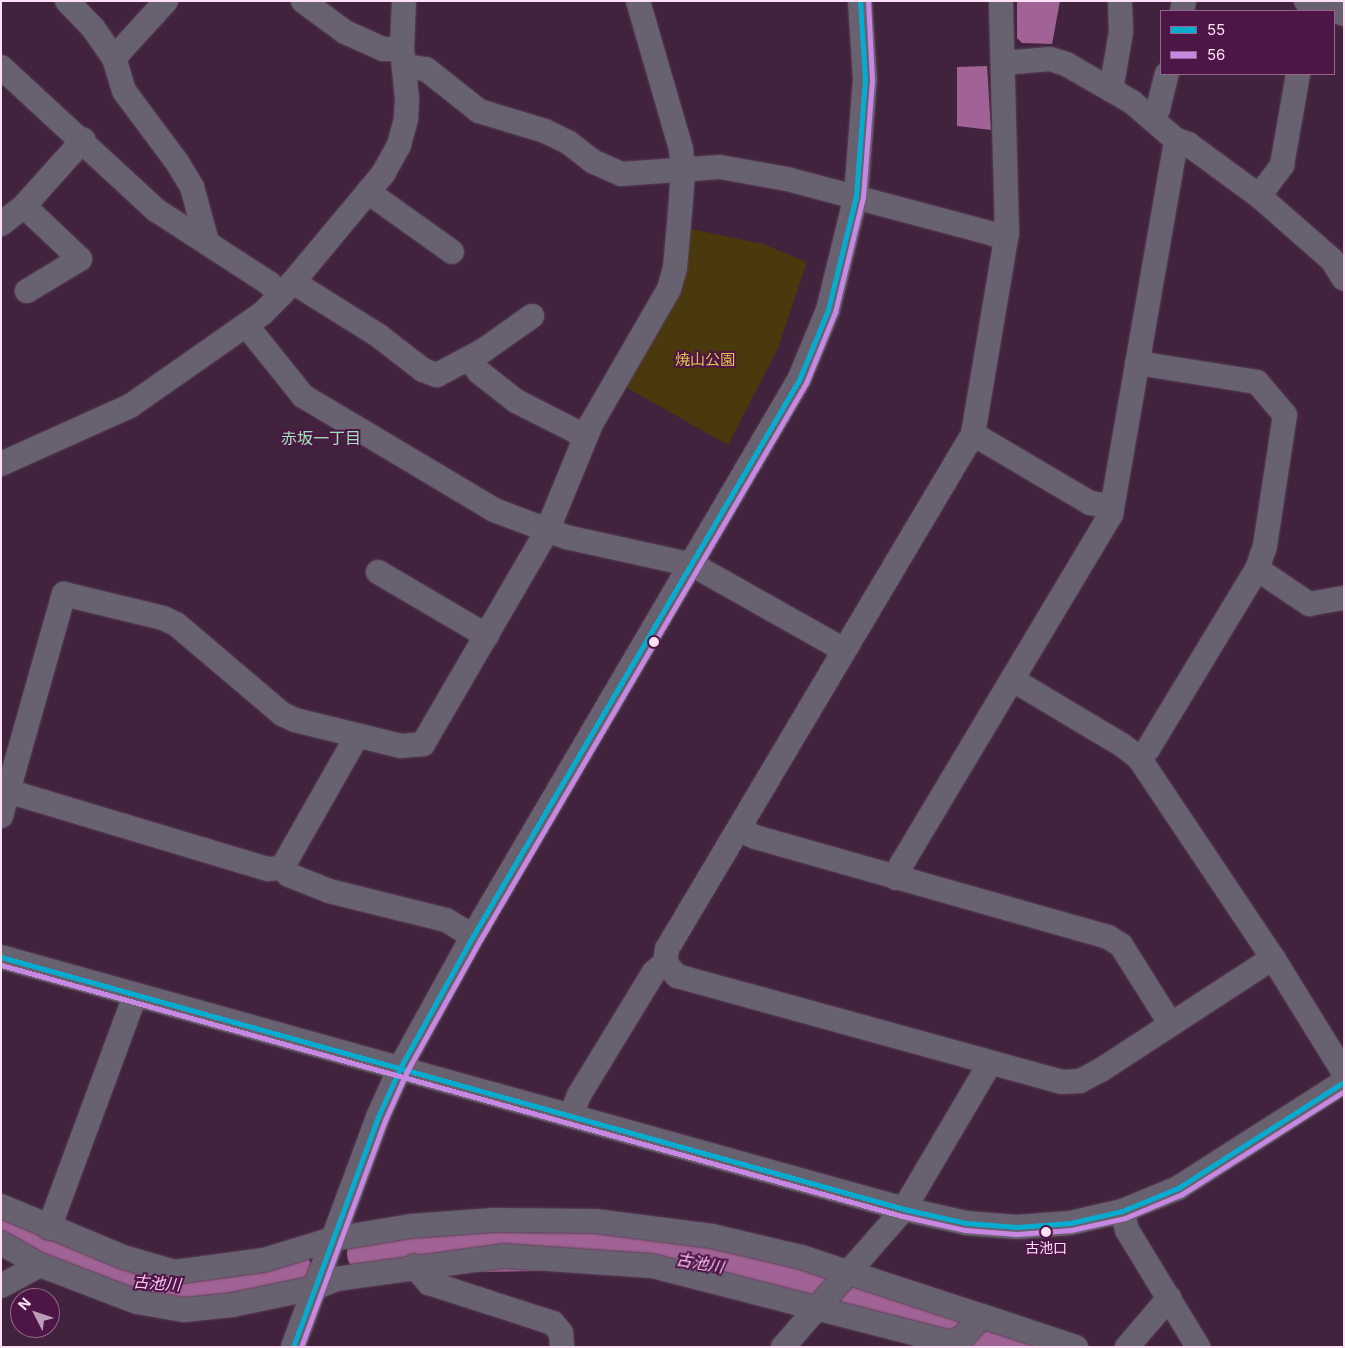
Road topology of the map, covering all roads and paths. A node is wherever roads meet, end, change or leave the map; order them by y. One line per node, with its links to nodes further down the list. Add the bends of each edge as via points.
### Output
1 (67, 1): 11 (street, via 93,28)
2 (166, 1): 11 (street)
3 (303, 1): 12 (street, via 345,32)
4 (404, 1): 12 (street)
5 (638, 1): 21 (street, via 681,149)
6 (860, 1): 23 (street, via 865,79)
7 (1001, 1): 13 (street)
8 (1120, 1): 17 (street, via 1121,32)
9 (1306, 1): 10 (street)
10 (1332, 10)
11 (114, 58): 27 (street, via 124,91 177,162 192,188)
12 (403, 58): 21 (street, via 426,70 479,111 545,131 568,142 592,161 621,174); 22 (street, via 407,99 404,127 383,174)
13 (1003, 63): 17 (street, via 1050,59 1066,64); 26 (street)
14 (1, 67): 19 (street)
15 (1167, 75): 18 (street, via 1158,109)
16 (1298, 75): 24 (street, via 1282,164)
17 (1111, 90): 18 (street)
18 (1152, 118): 20 (street)
19 (83, 140): 25 (street); 27 (street, via 156,210)
20 (1176, 140): 24 (street, via 1188,144); 35 (street)
21 (684, 172): 23 (street, via 720,167); 37 (street, via 675,268 669,289)
22 (368, 192): 28 (street); 30 (street)
23 (856, 196): 26 (street, via 993,234); 41 (street, via 828,310 799,380)
24 (1259, 196): 29 (street, via 1332,260)
25 (9, 212): 31 (street, via 80,259)
26 (1007, 234): 36 (street)
27 (207, 242): 30 (street, via 269,283)
28 (452, 252)
29 (1344, 279)
30 (287, 289): 33 (street); 34 (street, via 379,336 423,370 437,375)
31 (27, 291)
32 (532, 316): 34 (street)
33 (246, 325): 38 (street, via 130,406); 40 (street, via 303,396 494,510)
34 (470, 359): 37 (street, via 480,372 516,401)
35 (1137, 363): 39 (street); 42 (street, via 1257,382 1285,415 1265,546)
36 (973, 434): 39 (street, via 1090,503); 46 (street)
37 (585, 436): 40 (street)
38 (1, 464)
39 (1112, 506): 47 (street)
40 (547, 531): 41 (street); 45 (street)
41 (693, 565): 46 (street); 55 (street)
42 (1257, 569): 44 (street, via 1309,604); 49 (street, via 1148,750)
43 (378, 572): 45 (street)
44 (1344, 598)
45 (487, 636): 48 (street, via 422,744 401,746)
46 (844, 650): 52 (street)
47 (1013, 680): 49 (street); 54 (street)
48 (357, 736): 50 (street, via 282,714 176,624 164,618 64,594); 53 (street)
49 (1139, 758): 57 (street)
50 (5, 790): 51 (street); 53 (street, via 268,869)
51 (1, 816)
52 (740, 830): 54 (street); 58 (street, via 667,949)
53 (282, 868): 55 (street, via 289,875 329,891 446,920)
54 (896, 878): 60 (street, via 1108,937 1121,946)
55 (473, 936): 62 (street)
56 (1, 957): 59 (street)
57 (1273, 958): 60 (street); 63 (street)
58 (665, 963): 61 (street, via 677,976); 65 (street, via 654,972 579,1095)
59 (135, 995): 62 (street); 69 (street)
60 (1170, 1024): 61 (street, via 1080,1081 1061,1082)
61 (990, 1063): 67 (street)
62 (400, 1068): 65 (street); 70 (street)
63 (1344, 1073)
64 (1344, 1082): 68 (street, via 1178,1188)
65 (571, 1115): 67 (street)
66 (1, 1206): 69 (street)
67 (904, 1209): 68 (street, via 966,1223 1017,1227 1070,1223); 74 (street)
68 (1122, 1211): 77 (street, via 1127,1230)
69 (49, 1228): 70 (street, via 124,1257 175,1272 264,1260)
70 (333, 1239): 74 (street, via 411,1226 485,1221 595,1221 712,1236); 76 (street)
71 (1, 1244): 72 (street)
72 (40, 1265): 75 (street); 76 (street, via 137,1302 184,1310 232,1305)
73 (414, 1266): 76 (street, via 336,1279); 78 (street, via 504,1256 652,1266); 82 (street, via 429,1283 552,1323 561,1333)
74 (847, 1275): 78 (street); 79 (street)
75 (1, 1286)
76 (314, 1288): 81 (street)
77 (1169, 1298): 85 (street); 86 (street)
78 (821, 1304): 79 (street, via 951,1343); 83 (street)
79 (975, 1325): 80 (street)
80 (1029, 1339): 84 (street)
81 (293, 1347)
82 (562, 1347)
83 (783, 1347)
84 (1076, 1347)
85 (1127, 1347)
86 (1198, 1347)

